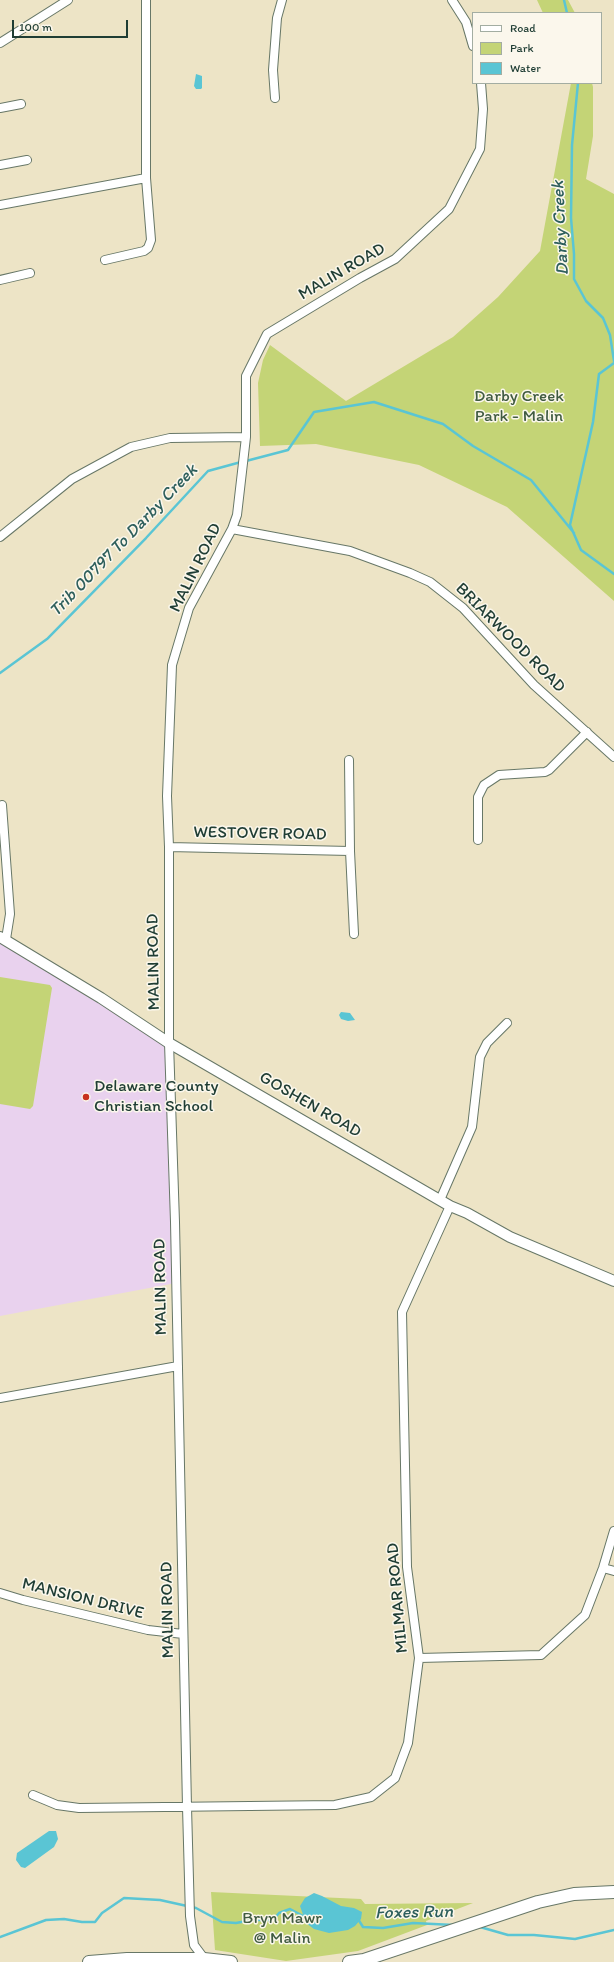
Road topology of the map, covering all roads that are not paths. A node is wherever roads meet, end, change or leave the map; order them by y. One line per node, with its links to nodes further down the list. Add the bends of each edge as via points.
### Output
1 (68, 0): 5 (street)
2 (146, 0): 13 (street)
3 (282, 0): 8 (street, via 277,18)
4 (452, 0): 6 (street, via 466,22)
5 (0, 43)
6 (472, 43)
7 (481, 84): 18 (street, MALIN ROAD, via 483,109 480,149 449,209 395,259 267,334 246,376)
8 (275, 98)
9 (21, 104): 10 (street)
10 (0, 108)
11 (27, 160): 12 (street)
12 (0, 165)
13 (146, 178): 14 (street); 15 (street, via 152,234 148,248)
14 (0, 204)
15 (105, 260)
16 (30, 273): 17 (street)
17 (0, 280)
18 (246, 437): 19 (street, MALIN ROAD, via 240,498); 20 (street, via 170,438 131,447 72,479)
19 (232, 529): 21 (street, BRIARWOOD ROAD, via 350,551 430,582 463,608 534,685); 26 (street, MALIN ROAD, via 190,608 172,665 167,796)
20 (0, 537)
21 (587, 732): 22 (street, BRIARWOOD ROAD); 25 (street, via 549,770 499,775 484,785 478,797)
22 (614, 757)
23 (349, 760): 27 (street)
24 (2, 805): 29 (street, via 10,914)
25 (478, 840)
26 (169, 847): 27 (street, WESTOVER ROAD); 31 (street, MALIN ROAD)
27 (350, 851): 28 (street)
28 (354, 934)
29 (3, 938): 31 (street, GOSHEN ROAD)
30 (507, 1023): 32 (street, via 487,1043 480,1057 472,1127)
31 (169, 1043): 32 (street, GOSHEN ROAD); 35 (street, MALIN ROAD)
32 (440, 1200): 33 (street, GOSHEN ROAD)
33 (450, 1206): 34 (street, GOSHEN ROAD, via 510,1237); 42 (street, MILMAR ROAD, via 402,1312 407,1567)
34 (614, 1281)
35 (178, 1366): 36 (street); 41 (street, MALIN ROAD)
36 (0, 1398)
37 (614, 1531): 38 (street)
38 (603, 1568): 39 (street); 42 (street, via 584,1615 541,1655)
39 (614, 1570)
40 (0, 1592): 41 (street, MANSION DRIVE, via 23,1600 148,1630)
41 (183, 1634): 44 (street, MALIN ROAD)
42 (419, 1658): 44 (street, MILMAR ROAD, via 408,1743 400,1768 395,1778 371,1797 335,1805)
43 (33, 1795): 44 (street, MILMAR ROAD, via 58,1805 79,1808)
44 (187, 1807): 46 (street, MALIN ROAD, via 190,1912 194,1945)
45 (614, 1892): 49 (main road, via 574,1894 538,1902 364,1960)
46 (205, 1960): 47 (main road, via 127,1959); 48 (main road)
47 (89, 1962)
48 (231, 1962)
49 (349, 1962)

